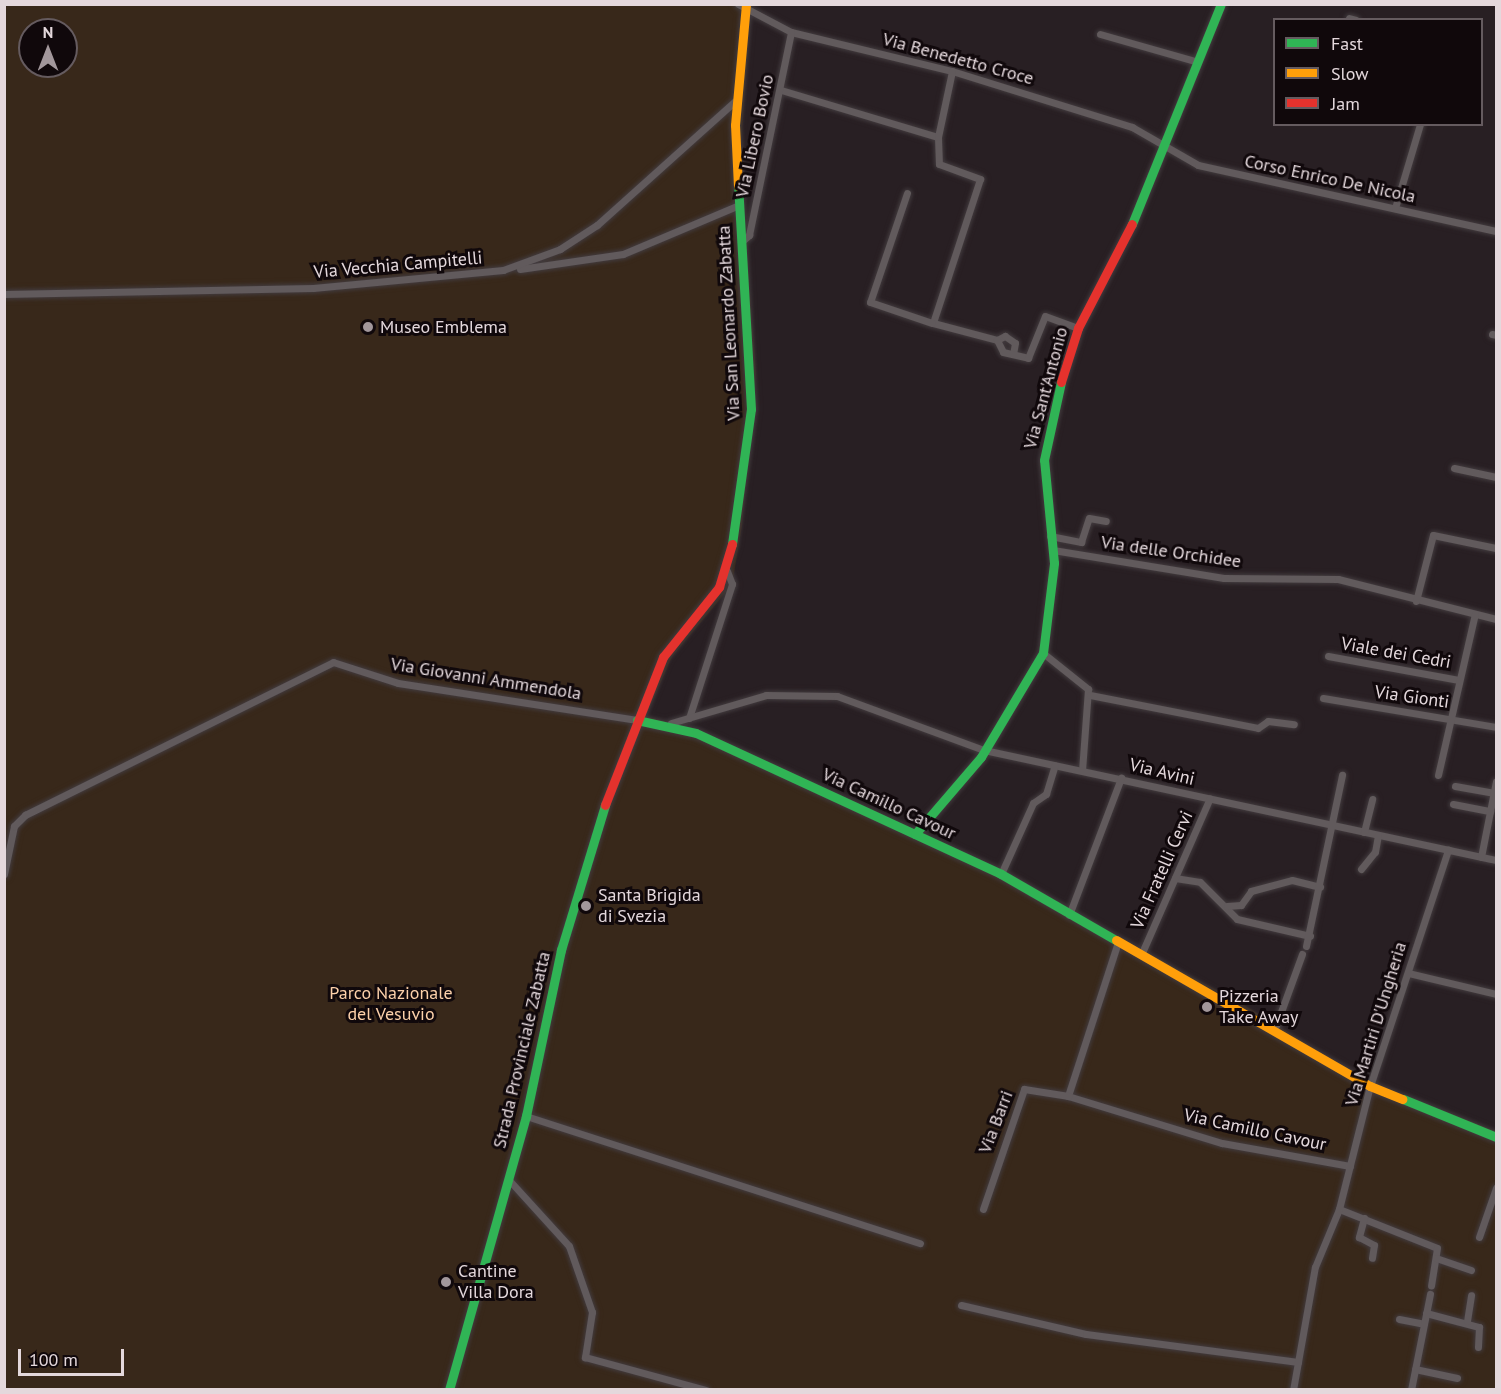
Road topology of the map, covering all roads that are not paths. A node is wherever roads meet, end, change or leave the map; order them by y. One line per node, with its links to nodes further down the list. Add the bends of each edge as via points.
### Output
1 (1221, 4): 5 (street, Via Sant'Antonio)
2 (743, 7): 3 (street, Via Benedetto Croce); 8 (street, Via San Leonardo Zabatta)
3 (791, 32): 6 (street, Via Benedetto Croce); 7 (street, Via Libero Bovio)
4 (1100, 34): 5 (street)
5 (1195, 61): 11 (street, Via Sant'Antonio)
6 (952, 71): 10 (street); 11 (street, Via Benedetto Croce, via 1132,127)
7 (781, 90): 10 (street); 16 (street, Via Libero Bovio, via 749,235)
8 (735, 101): 13 (street, Via San Leonardo Zabatta); 17 (street, Via Vecchia Campitelli, via 597,225 560,249)
9 (1419, 126): 14 (street)
10 (938, 137): 21 (street, via 939,164 981,183 933,323)
11 (1160, 147): 14 (street, Corso Enrico De Nicola, via 1197,165); 20 (street, Via Sant'Antonio, via 1123,249)
12 (907, 193): 19 (street, via 870,302)
13 (740, 205): 16 (street, Via San Leonardo Zabatta); 17 (street, via 623,254)
14 (1395, 208): 15 (street, Corso Enrico De Nicola)
15 (1497, 231)
16 (741, 242): 29 (street, Via San Leonardo Zabatta, via 751,409)
17 (503, 270): 18 (street, Via Vecchia Campitelli, via 313,288)
18 (4, 294)
19 (932, 322)
20 (1078, 328): 22 (street, via 1046,316 1028,358); 26 (street, Via Sant'Antonio, via 1044,460)
21 (997, 340): 22 (street, via 1003,352); 22 (street, via 1011,339)
22 (1013, 354)
23 (1454, 468): 24 (street)
24 (1497, 477)
25 (1106, 521): 26 (street, via 1089,518 1081,542)
26 (1050, 536): 28 (street, Via Sant'Antonio)
27 (1497, 548): 30 (street, via 1432,535)
28 (1053, 550): 30 (street, Via delle Orchidee, via 1224,578 1338,579); 33 (street, Via Sant'Antonio, via 1050,624)
29 (727, 571): 38 (street, via 732,584); 40 (street, Via San Leonardo Zabatta, via 710,601 663,657)
30 (1416, 601): 31 (street, Via delle Orchidee)
31 (1475, 614): 32 (street, Via delle Orchidee); 35 (street)
32 (1497, 619)
33 (1043, 653): 36 (street, via 1083,681); 44 (street, Via Sant'Antonio)
34 (1328, 656): 35 (street, Viale dei Cedri)
35 (1459, 680): 39 (street)
36 (1090, 695): 42 (street, via 1258,728 1268,721); 46 (street)
37 (1323, 698): 39 (street, Via Gionti)
38 (689, 718): 41 (street, Via Avini); 44 (street, Via Avini, via 766,694 814,693 864,702)
39 (1450, 718): 43 (street, Via Gionti); 48 (street)
40 (637, 720): 41 (street, Via Camillo Cavour); 65 (street, Via Giovanni Ammendola, via 398,683 333,662 25,815 14,826); 81 (street, Strada Provinciale Zabatta, via 561,950)
41 (671, 723): 59 (street, Via Camillo Cavour)
42 (1294, 724)
43 (1497, 727)
44 (984, 750): 45 (street, Via Avini); 59 (street, Via Sant'Antonio)
45 (1055, 765): 46 (street, Via Avini); 66 (street, via 1046,794 1033,803)
46 (1082, 770): 49 (street, Via Avini)
47 (1342, 775): 57 (street)
48 (1437, 776)
49 (1121, 778): 53 (street, Via Avini); 70 (street)
50 (1497, 781): 52 (street)
51 (1455, 786): 52 (street)
52 (1494, 793): 56 (street)
53 (1210, 798): 57 (street, Via Avini); 67 (street, Via Fratelli Cervi)
54 (1372, 799): 58 (street)
55 (1453, 804): 56 (street)
56 (1490, 811): 62 (street)
57 (1333, 825): 58 (street, Via Avini); 68 (street)
58 (1364, 832): 60 (street, Via Avini)
59 (915, 834): 66 (street, Via Camillo Cavour)
60 (1378, 835): 61 (street, Via Avini); 64 (street, via 1375,852)
61 (1448, 850): 62 (street, Via Avini); 76 (street, Via Martiri D'Ungheria)
62 (1481, 857): 63 (street, Via Avini)
63 (1497, 861)
64 (1361, 869)
65 (4, 874)
66 (1001, 874): 70 (street, Via Camillo Cavour)
67 (1175, 878): 69 (street, via 1200,882); 75 (street, Via Fratelli Cervi)
68 (1320, 887): 69 (street, via 1292,880 1251,891 1241,905); 71 (street)
69 (1227, 906): 71 (street, via 1238,920)
70 (1069, 915): 72 (street, Via Camillo Cavour)
71 (1310, 936): 73 (street)
72 (1118, 942): 75 (street, Via Camillo Cavour); 80 (street)
73 (1306, 946)
74 (1302, 954): 78 (street)
75 (1141, 955): 78 (street, Via Camillo Cavour)
76 (1408, 973): 77 (street); 79 (street, Via Martiri D'Ungheria)
77 (1497, 994)
78 (1274, 1030): 79 (street, Via Camillo Cavour)
79 (1370, 1086): 82 (street, Via Camillo Cavour); 83 (street, Via Martiri D'Ungheria)
80 (1068, 1096): 83 (street, Via Camillo Cavour, via 1222,1143); 86 (street, Via Barri, via 1024,1089)
81 (526, 1116): 84 (street, Strada Provinciale Zabatta); 92 (street)
82 (1497, 1137)
83 (1350, 1166): 87 (street, Via Martiri D'Ungheria)
84 (509, 1180): 106 (street, Strada Provinciale Zabatta); 107 (street, via 569,1246 592,1312 585,1357)
85 (1497, 1188): 91 (street)
86 (982, 1209)
87 (1339, 1209): 88 (street); 103 (street, Via Martiri D'Ungheria, via 1315,1267)
88 (1364, 1218): 90 (street); 94 (street, via 1437,1248)
89 (1350, 1237): 90 (street)
90 (1359, 1237): 93 (street, via 1374,1245)
91 (1479, 1237)
92 (920, 1243)
93 (1372, 1258)
94 (1436, 1258): 95 (street); 98 (street)
95 (1471, 1270)
96 (1471, 1295): 100 (street)
97 (961, 1305): 103 (street, via 1086,1334)
98 (1426, 1313): 100 (street); 101 (street)
99 (1399, 1319): 101 (street)
100 (1467, 1321): 102 (street, via 1479,1327)
101 (1424, 1324): 104 (street)
102 (1478, 1347)
103 (1298, 1362): 108 (street, Via Martiri D'Ungheria)
104 (1415, 1369): 105 (street); 109 (street)
105 (1457, 1378)
106 (449, 1389)
107 (705, 1389)
108 (1293, 1389)
109 (1411, 1389)

